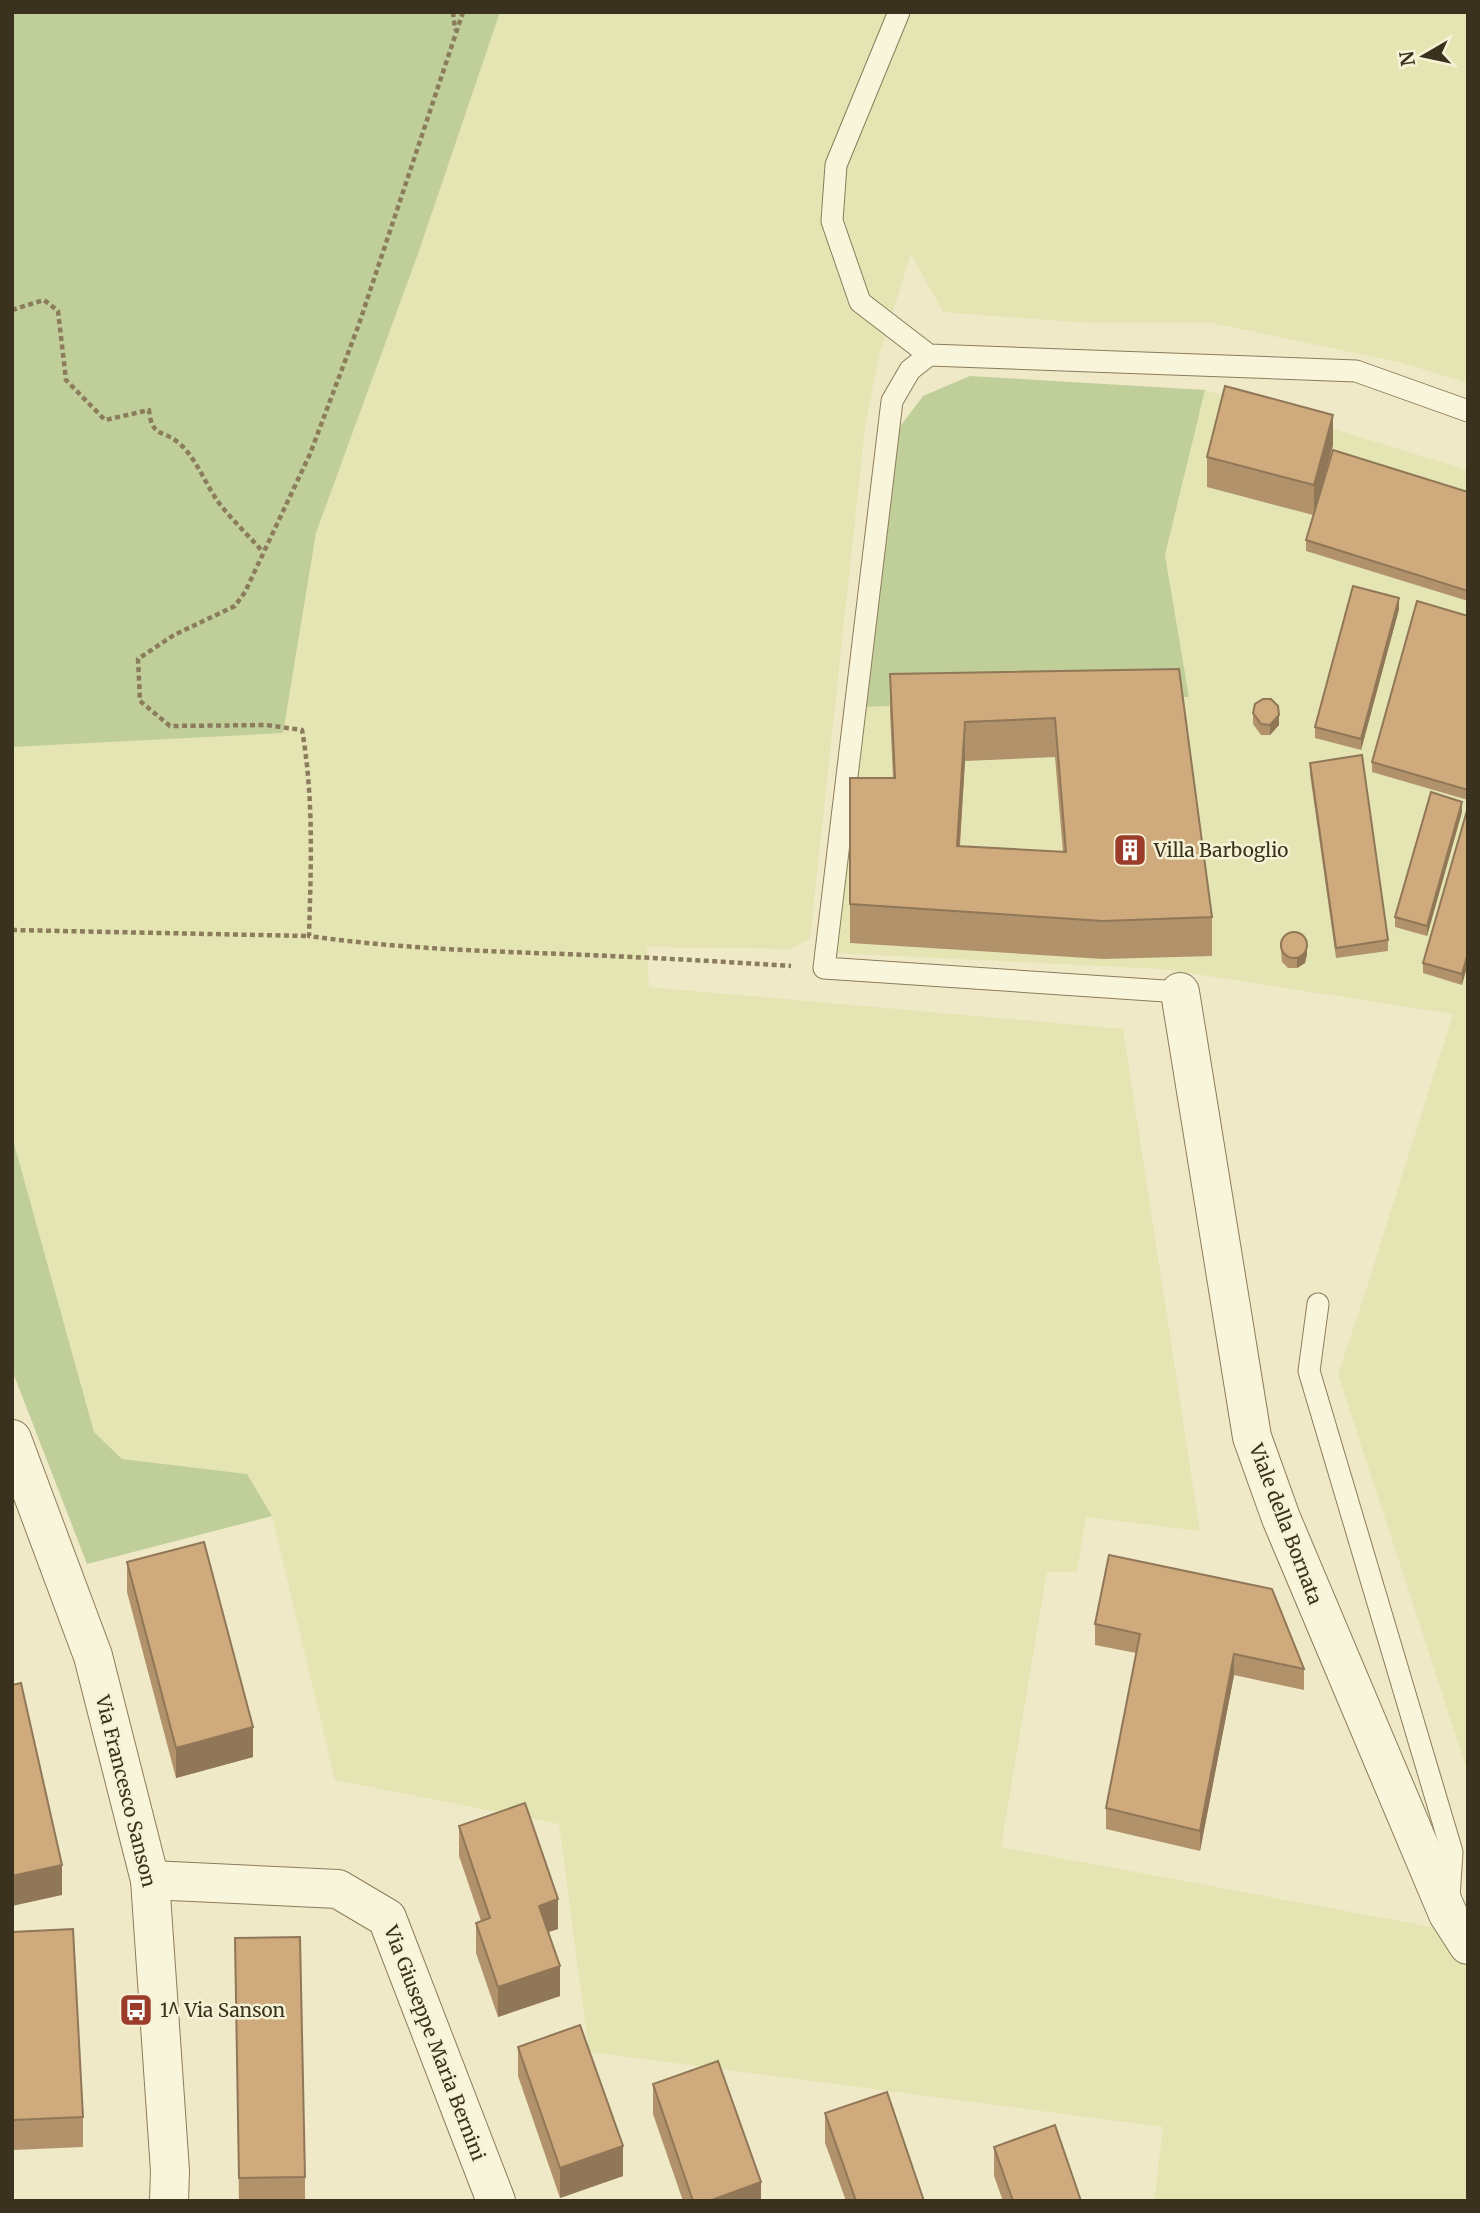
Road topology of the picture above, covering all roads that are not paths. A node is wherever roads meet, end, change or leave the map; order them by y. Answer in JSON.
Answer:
{"nodes":[{"id":1,"x":899,"y":12,"type":"edge"},
{"id":2,"x":929,"y":355,"type":"junction"},
{"id":3,"x":1468,"y":411,"type":"edge"},
{"id":4,"x":1180,"y":992,"type":"joint"},
{"id":5,"x":1318,"y":1304,"type":"dead end"},
{"id":6,"x":12,"y":1439,"type":"edge"},
{"id":7,"x":150,"y":1881,"type":"junction"},
{"id":8,"x":1458,"y":1930,"type":"edge"},
{"id":9,"x":169,"y":2201,"type":"edge"},
{"id":10,"x":496,"y":2201,"type":"edge"}],
"edges":[{"from":1,"to":2,"type":"lane"},
{"from":2,"to":3,"type":"lane"},
{"from":2,"to":4,"type":"lane"},
{"from":4,"to":8,"type":"street","name":"Viale della Bornata"},
{"from":5,"to":8,"type":"lane"},
{"from":6,"to":7,"type":"street","name":"Via Francesco Sanson"},
{"from":7,"to":9,"type":"street","name":"Via Francesco Sanson"},
{"from":7,"to":10,"type":"street","name":"Via Giuseppe Maria Bernini"}]}
